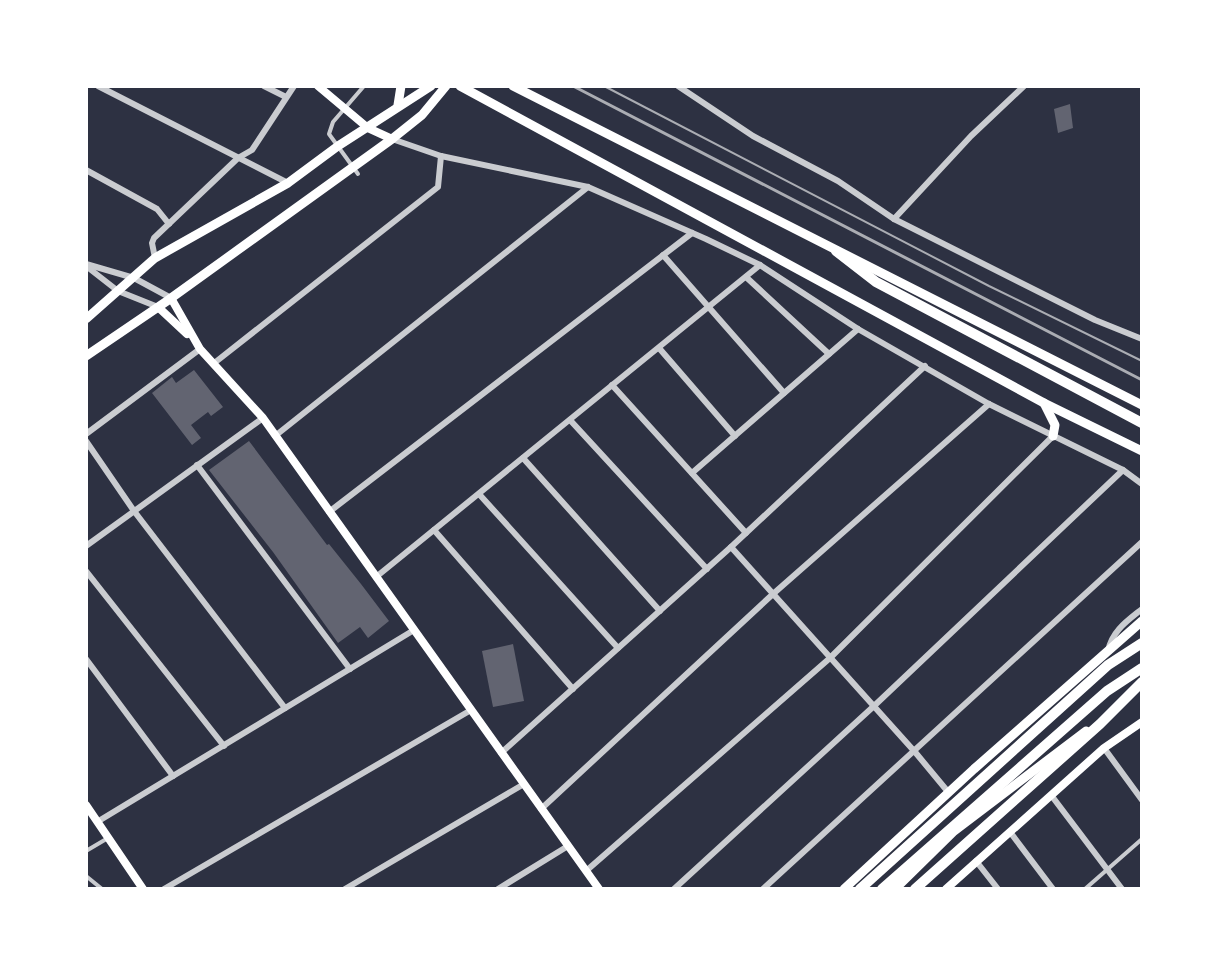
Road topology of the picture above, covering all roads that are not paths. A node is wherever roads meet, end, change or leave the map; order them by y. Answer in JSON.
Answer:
{"nodes":[{"id":1,"x":98,"y":86,"type":"edge"},
{"id":2,"x":264,"y":86,"type":"edge"},
{"id":3,"x":294,"y":86,"type":"edge"},
{"id":4,"x":318,"y":86,"type":"edge"},
{"id":5,"x":364,"y":86,"type":"edge"},
{"id":6,"x":401,"y":86,"type":"edge"},
{"id":7,"x":431,"y":86,"type":"edge"},
{"id":8,"x":446,"y":86,"type":"edge"},
{"id":9,"x":460,"y":86,"type":"edge"},
{"id":10,"x":513,"y":86,"type":"edge"},
{"id":11,"x":678,"y":86,"type":"edge"},
{"id":12,"x":1024,"y":86,"type":"edge"},
{"id":13,"x":286,"y":97,"type":"junction"},
{"id":14,"x":398,"y":105,"type":"junction"},
{"id":15,"x":344,"y":110,"type":"junction"},
{"id":16,"x":368,"y":128,"type":"junction"},
{"id":17,"x":392,"y":139,"type":"junction"},
{"id":18,"x":338,"y":146,"type":"junction"},
{"id":19,"x":441,"y":156,"type":"junction"},
{"id":20,"x":238,"y":158,"type":"junction"},
{"id":21,"x":86,"y":170,"type":"edge"},
{"id":22,"x":356,"y":170,"type":"junction"},
{"id":23,"x":288,"y":183,"type":"junction"},
{"id":24,"x":588,"y":187,"type":"junction"},
{"id":25,"x":894,"y":219,"type":"junction"},
{"id":26,"x":169,"y":224,"type":"junction"},
{"id":27,"x":692,"y":233,"type":"junction"},
{"id":28,"x":836,"y":251,"type":"junction"},
{"id":29,"x":663,"y":255,"type":"junction"},
{"id":30,"x":155,"y":258,"type":"junction"},
{"id":31,"x":86,"y":265,"type":"edge"},
{"id":32,"x":760,"y":265,"type":"junction"},
{"id":33,"x":746,"y":277,"type":"junction"},
{"id":34,"x":134,"y":278,"type":"junction"},
{"id":35,"x":118,"y":291,"type":"junction"},
{"id":36,"x":171,"y":298,"type":"junction"},
{"id":37,"x":158,"y":307,"type":"junction"},
{"id":38,"x":707,"y":308,"type":"junction"},
{"id":39,"x":86,"y":319,"type":"edge"},
{"id":40,"x":858,"y":329,"type":"junction"},
{"id":41,"x":1142,"y":339,"type":"edge"},
{"id":42,"x":194,"y":340,"type":"junction"},
{"id":43,"x":659,"y":348,"type":"junction"},
{"id":44,"x":200,"y":349,"type":"junction"},
{"id":45,"x":829,"y":354,"type":"junction"},
{"id":46,"x":86,"y":356,"type":"edge"},
{"id":47,"x":213,"y":364,"type":"junction"},
{"id":48,"x":925,"y":366,"type":"junction"},
{"id":49,"x":612,"y":385,"type":"junction"},
{"id":50,"x":784,"y":393,"type":"junction"},
{"id":51,"x":1044,"y":403,"type":"junction"},
{"id":52,"x":989,"y":404,"type":"junction"},
{"id":53,"x":1142,"y":405,"type":"edge"},
{"id":54,"x":263,"y":418,"type":"junction"},
{"id":55,"x":570,"y":420,"type":"junction"},
{"id":56,"x":1142,"y":423,"type":"edge"},
{"id":57,"x":86,"y":434,"type":"edge"},
{"id":58,"x":275,"y":436,"type":"junction"},
{"id":59,"x":735,"y":436,"type":"junction"},
{"id":60,"x":1053,"y":436,"type":"junction"},
{"id":61,"x":86,"y":441,"type":"edge"},
{"id":62,"x":1142,"y":451,"type":"edge"},
{"id":63,"x":523,"y":458,"type":"junction"},
{"id":64,"x":197,"y":465,"type":"junction"},
{"id":65,"x":1123,"y":470,"type":"junction"},
{"id":66,"x":692,"y":473,"type":"junction"},
{"id":67,"x":1142,"y":484,"type":"edge"},
{"id":68,"x":479,"y":494,"type":"junction"},
{"id":69,"x":134,"y":511,"type":"junction"},
{"id":70,"x":329,"y":512,"type":"junction"},
{"id":71,"x":434,"y":530,"type":"junction"},
{"id":72,"x":746,"y":533,"type":"junction"},
{"id":73,"x":1142,"y":542,"type":"edge"},
{"id":74,"x":86,"y":546,"type":"edge"},
{"id":75,"x":731,"y":547,"type":"junction"},
{"id":76,"x":707,"y":569,"type":"junction"},
{"id":77,"x":86,"y":571,"type":"edge"},
{"id":78,"x":376,"y":577,"type":"junction"},
{"id":79,"x":773,"y":594,"type":"junction"},
{"id":80,"x":1142,"y":609,"type":"edge"},
{"id":81,"x":660,"y":611,"type":"junction"},
{"id":82,"x":1142,"y":621,"type":"edge"},
{"id":83,"x":414,"y":630,"type":"junction"},
{"id":84,"x":1142,"y":643,"type":"edge"},
{"id":85,"x":618,"y":648,"type":"junction"},
{"id":86,"x":1108,"y":651,"type":"junction"},
{"id":87,"x":830,"y":658,"type":"junction"},
{"id":88,"x":86,"y":659,"type":"edge"},
{"id":89,"x":1142,"y":668,"type":"edge"},
{"id":90,"x":350,"y":669,"type":"junction"},
{"id":91,"x":1142,"y":682,"type":"edge"},
{"id":92,"x":573,"y":689,"type":"junction"},
{"id":93,"x":1142,"y":689,"type":"edge"},
{"id":94,"x":874,"y":706,"type":"junction"},
{"id":95,"x":285,"y":708,"type":"junction"},
{"id":96,"x":471,"y":710,"type":"junction"},
{"id":97,"x":1142,"y":722,"type":"edge"},
{"id":98,"x":224,"y":746,"type":"junction"},
{"id":99,"x":1104,"y":748,"type":"junction"},
{"id":100,"x":915,"y":752,"type":"junction"},
{"id":101,"x":501,"y":753,"type":"junction"},
{"id":102,"x":173,"y":776,"type":"junction"},
{"id":103,"x":524,"y":784,"type":"junction"},
{"id":104,"x":949,"y":793,"type":"junction"},
{"id":105,"x":1051,"y":795,"type":"junction"},
{"id":106,"x":1142,"y":800,"type":"edge"},
{"id":107,"x":86,"y":805,"type":"edge"},
{"id":108,"x":541,"y":809,"type":"junction"},
{"id":109,"x":97,"y":822,"type":"junction"},
{"id":110,"x":1010,"y":832,"type":"junction"},
{"id":111,"x":108,"y":838,"type":"junction"},
{"id":112,"x":1142,"y":839,"type":"edge"},
{"id":113,"x":568,"y":846,"type":"junction"},
{"id":114,"x":86,"y":851,"type":"edge"},
{"id":115,"x":976,"y":861,"type":"junction"},
{"id":116,"x":1108,"y":869,"type":"junction"},
{"id":117,"x":586,"y":871,"type":"junction"},
{"id":118,"x":86,"y":876,"type":"edge"},
{"id":119,"x":102,"y":889,"type":"edge"},
{"id":120,"x":143,"y":889,"type":"edge"},
{"id":121,"x":164,"y":889,"type":"edge"},
{"id":122,"x":345,"y":889,"type":"edge"},
{"id":123,"x":498,"y":889,"type":"edge"},
{"id":124,"x":599,"y":889,"type":"edge"},
{"id":125,"x":674,"y":889,"type":"edge"},
{"id":126,"x":763,"y":889,"type":"edge"},
{"id":127,"x":844,"y":889,"type":"edge"},
{"id":128,"x":860,"y":889,"type":"edge"},
{"id":129,"x":882,"y":889,"type":"edge"},
{"id":130,"x":895,"y":889,"type":"edge"},
{"id":131,"x":915,"y":889,"type":"edge"},
{"id":132,"x":946,"y":889,"type":"edge"},
{"id":133,"x":998,"y":889,"type":"edge"},
{"id":134,"x":1053,"y":889,"type":"edge"},
{"id":135,"x":1085,"y":889,"type":"edge"},
{"id":136,"x":1122,"y":889,"type":"edge"}],
"edges":[{"from":1,"to":20,"type":"street"},
{"from":2,"to":13,"type":"street"},
{"from":3,"to":13,"type":"street"},
{"from":4,"to":15,"type":"main road"},
{"from":5,"to":15,"type":"street"},
{"from":6,"to":14,"type":"main road"},
{"from":7,"to":14,"type":"main road"},
{"from":8,"to":17,"type":"main road"},
{"from":9,"to":51,"type":"main road"},
{"from":10,"to":28,"type":"main road"},
{"from":11,"to":25,"type":"street"},
{"from":12,"to":25,"type":"street"},
{"from":13,"to":20,"type":"street"},
{"from":14,"to":16,"type":"main road"},
{"from":15,"to":16,"type":"main road"},
{"from":15,"to":18,"type":"street"},
{"from":16,"to":17,"type":"main road"},
{"from":16,"to":18,"type":"main road"},
{"from":17,"to":19,"type":"street"},
{"from":17,"to":22,"type":"main road"},
{"from":18,"to":22,"type":"street"},
{"from":18,"to":23,"type":"main road"},
{"from":19,"to":24,"type":"street"},
{"from":19,"to":47,"type":"street"},
{"from":20,"to":23,"type":"street"},
{"from":20,"to":26,"type":"street"},
{"from":21,"to":26,"type":"street"},
{"from":22,"to":36,"type":"main road"},
{"from":23,"to":30,"type":"main road"},
{"from":24,"to":27,"type":"street"},
{"from":24,"to":58,"type":"street"},
{"from":25,"to":41,"type":"street"},
{"from":26,"to":30,"type":"street"},
{"from":27,"to":29,"type":"street"},
{"from":27,"to":32,"type":"street"},
{"from":28,"to":53,"type":"main road"},
{"from":28,"to":56,"type":"highway"},
{"from":29,"to":38,"type":"street"},
{"from":29,"to":70,"type":"street"},
{"from":30,"to":34,"type":"main road"},
{"from":31,"to":34,"type":"street"},
{"from":31,"to":35,"type":"street"},
{"from":32,"to":33,"type":"street"},
{"from":32,"to":40,"type":"street"},
{"from":33,"to":38,"type":"street"},
{"from":33,"to":45,"type":"street"},
{"from":34,"to":35,"type":"main road"},
{"from":34,"to":36,"type":"street"},
{"from":35,"to":37,"type":"street"},
{"from":35,"to":39,"type":"main road"},
{"from":36,"to":37,"type":"main road"},
{"from":36,"to":42,"type":"main road"},
{"from":37,"to":42,"type":"main road"},
{"from":37,"to":46,"type":"main road"},
{"from":38,"to":43,"type":"street"},
{"from":38,"to":50,"type":"street"},
{"from":40,"to":45,"type":"street"},
{"from":40,"to":48,"type":"street"},
{"from":42,"to":44,"type":"main road"},
{"from":43,"to":49,"type":"street"},
{"from":43,"to":59,"type":"street"},
{"from":44,"to":47,"type":"main road"},
{"from":44,"to":57,"type":"street"},
{"from":45,"to":50,"type":"street"},
{"from":47,"to":54,"type":"main road"},
{"from":48,"to":52,"type":"street"},
{"from":48,"to":72,"type":"street"},
{"from":49,"to":55,"type":"street"},
{"from":49,"to":66,"type":"street"},
{"from":50,"to":59,"type":"street"},
{"from":51,"to":60,"type":"main road"},
{"from":51,"to":62,"type":"main road"},
{"from":52,"to":60,"type":"street"},
{"from":52,"to":79,"type":"street"},
{"from":54,"to":58,"type":"main road"},
{"from":54,"to":64,"type":"street"},
{"from":55,"to":63,"type":"street"},
{"from":55,"to":76,"type":"street"},
{"from":58,"to":70,"type":"main road"},
{"from":59,"to":66,"type":"street"},
{"from":60,"to":65,"type":"street"},
{"from":60,"to":87,"type":"street"},
{"from":61,"to":69,"type":"street"},
{"from":63,"to":68,"type":"street"},
{"from":63,"to":81,"type":"street"},
{"from":64,"to":69,"type":"street"},
{"from":64,"to":90,"type":"street"},
{"from":65,"to":67,"type":"street"},
{"from":65,"to":94,"type":"street"},
{"from":66,"to":72,"type":"street"},
{"from":68,"to":71,"type":"street"},
{"from":68,"to":85,"type":"street"},
{"from":69,"to":74,"type":"street"},
{"from":69,"to":95,"type":"street"},
{"from":70,"to":78,"type":"main road"},
{"from":71,"to":78,"type":"street"},
{"from":71,"to":92,"type":"street"},
{"from":72,"to":75,"type":"street"},
{"from":73,"to":100,"type":"street"},
{"from":75,"to":76,"type":"street"},
{"from":75,"to":79,"type":"street"},
{"from":76,"to":81,"type":"street"},
{"from":77,"to":98,"type":"street"},
{"from":78,"to":83,"type":"main road"},
{"from":79,"to":87,"type":"street"},
{"from":79,"to":108,"type":"street"},
{"from":80,"to":86,"type":"street"},
{"from":81,"to":85,"type":"street"},
{"from":82,"to":86,"type":"main road"},
{"from":83,"to":90,"type":"street"},
{"from":83,"to":96,"type":"main road"},
{"from":84,"to":128,"type":"highway"},
{"from":85,"to":92,"type":"street"},
{"from":86,"to":104,"type":"main road"},
{"from":87,"to":94,"type":"street"},
{"from":87,"to":117,"type":"street"},
{"from":88,"to":102,"type":"street"},
{"from":89,"to":129,"type":"highway"},
{"from":90,"to":95,"type":"street"},
{"from":91,"to":131,"type":"highway"},
{"from":92,"to":101,"type":"street"},
{"from":93,"to":130,"type":"main road"},
{"from":94,"to":100,"type":"street"},
{"from":94,"to":125,"type":"street"},
{"from":95,"to":98,"type":"street"},
{"from":96,"to":101,"type":"main road"},
{"from":96,"to":121,"type":"street"},
{"from":97,"to":99,"type":"main road"},
{"from":98,"to":102,"type":"street"},
{"from":99,"to":105,"type":"main road"},
{"from":99,"to":106,"type":"street"},
{"from":100,"to":104,"type":"street"},
{"from":100,"to":126,"type":"street"},
{"from":101,"to":103,"type":"main road"},
{"from":102,"to":109,"type":"street"},
{"from":103,"to":108,"type":"main road"},
{"from":103,"to":122,"type":"street"},
{"from":104,"to":127,"type":"main road"},
{"from":105,"to":110,"type":"main road"},
{"from":105,"to":116,"type":"street"},
{"from":107,"to":109,"type":"main road"},
{"from":108,"to":113,"type":"main road"},
{"from":109,"to":111,"type":"main road"},
{"from":110,"to":115,"type":"main road"},
{"from":110,"to":134,"type":"street"},
{"from":111,"to":114,"type":"street"},
{"from":111,"to":120,"type":"main road"},
{"from":112,"to":116,"type":"street"},
{"from":113,"to":117,"type":"main road"},
{"from":113,"to":123,"type":"street"},
{"from":115,"to":132,"type":"main road"},
{"from":115,"to":133,"type":"street"},
{"from":116,"to":135,"type":"street"},
{"from":116,"to":136,"type":"street"},
{"from":117,"to":124,"type":"main road"},
{"from":118,"to":119,"type":"street"}]}
